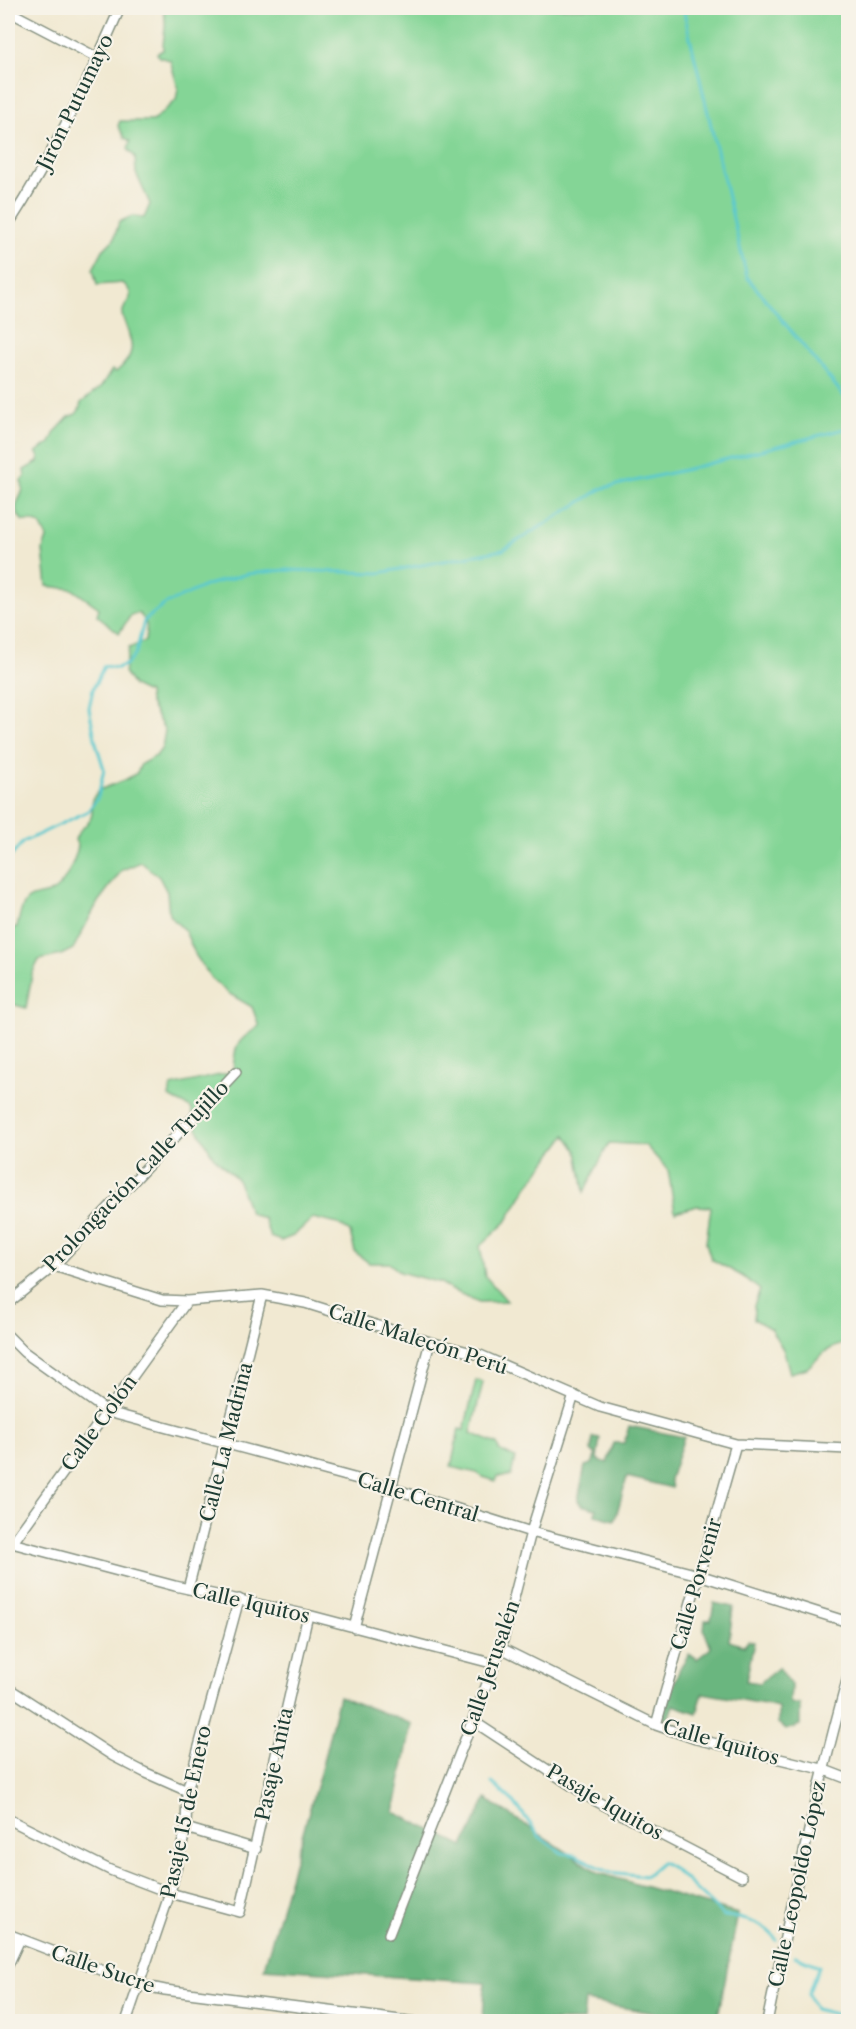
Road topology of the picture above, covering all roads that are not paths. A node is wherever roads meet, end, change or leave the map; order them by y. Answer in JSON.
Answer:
{"nodes":[{"id":1,"x":120,"y":8,"type":"edge"},
{"id":2,"x":8,"y":11,"type":"edge"},
{"id":3,"x":98,"y":58,"type":"junction"},
{"id":4,"x":8,"y":225,"type":"edge"},
{"id":5,"x":236,"y":1072,"type":"dead end"},
{"id":6,"x":54,"y":1266,"type":"junction"},
{"id":7,"x":262,"y":1295,"type":"junction"},
{"id":8,"x":187,"y":1301,"type":"junction"},
{"id":9,"x":8,"y":1303,"type":"edge"},
{"id":10,"x":8,"y":1336,"type":"edge"},
{"id":11,"x":430,"y":1342,"type":"junction"},
{"id":12,"x":574,"y":1395,"type":"junction"},
{"id":13,"x":108,"y":1412,"type":"junction"},
{"id":14,"x":736,"y":1444,"type":"junction"},
{"id":15,"x":225,"y":1445,"type":"junction"},
{"id":16,"x":849,"y":1449,"type":"edge"},
{"id":17,"x":391,"y":1488,"type":"junction"},
{"id":18,"x":531,"y":1532,"type":"junction"},
{"id":19,"x":9,"y":1543,"type":"edge"},
{"id":20,"x":699,"y":1575,"type":"junction"},
{"id":21,"x":188,"y":1589,"type":"junction"},
{"id":22,"x":239,"y":1599,"type":"junction"},
{"id":23,"x":308,"y":1615,"type":"junction"},
{"id":24,"x":849,"y":1622,"type":"edge"},
{"id":25,"x":354,"y":1628,"type":"junction"},
{"id":26,"x":501,"y":1648,"type":"junction"},
{"id":27,"x":495,"y":1664,"type":"junction"},
{"id":28,"x":849,"y":1677,"type":"edge"},
{"id":29,"x":8,"y":1688,"type":"edge"},
{"id":30,"x":473,"y":1720,"type":"junction"},
{"id":31,"x":656,"y":1725,"type":"junction"},
{"id":32,"x":822,"y":1769,"type":"junction"},
{"id":33,"x":849,"y":1779,"type":"edge"},
{"id":34,"x":187,"y":1791,"type":"junction"},
{"id":35,"x":8,"y":1819,"type":"edge"},
{"id":36,"x":186,"y":1828,"type":"junction"},
{"id":37,"x":256,"y":1849,"type":"junction"},
{"id":38,"x":742,"y":1877,"type":"dead end"},
{"id":39,"x":170,"y":1893,"type":"junction"},
{"id":40,"x":8,"y":1934,"type":"edge"},
{"id":41,"x":389,"y":1934,"type":"dead end"},
{"id":42,"x":20,"y":1939,"type":"junction"},
{"id":43,"x":8,"y":1965,"type":"edge"},
{"id":44,"x":140,"y":1985,"type":"junction"},
{"id":45,"x":354,"y":2018,"type":"edge"},
{"id":46,"x":126,"y":2022,"type":"edge"},
{"id":47,"x":416,"y":2022,"type":"edge"},
{"id":48,"x":767,"y":2022,"type":"edge"}],
"edges":[{"from":1,"to":3,"type":"street","name":"Jirón Putumayo"},
{"from":2,"to":3,"type":"street"},
{"from":3,"to":4,"type":"street","name":"Jirón Putumayo"},
{"from":5,"to":6,"type":"street","name":"Prolongación Calle Trujillo"},
{"from":6,"to":8,"type":"street","name":"Calle Malecón Perú"},
{"from":6,"to":9,"type":"street","name":"Prolongación Calle Trujillo"},
{"from":7,"to":8,"type":"street","name":"Calle Malecón Perú"},
{"from":7,"to":11,"type":"street","name":"Calle Malecón Perú"},
{"from":7,"to":15,"type":"street","name":"Calle La Madrina"},
{"from":8,"to":13,"type":"street","name":"Calle Colón"},
{"from":10,"to":13,"type":"street","name":"Calle Central"},
{"from":11,"to":12,"type":"street","name":"Calle Malecón Perú"},
{"from":11,"to":17,"type":"street"},
{"from":12,"to":14,"type":"street","name":"Calle Malecón Perú"},
{"from":12,"to":18,"type":"street","name":"Calle Jerusalén"},
{"from":13,"to":15,"type":"street","name":"Calle Central"},
{"from":13,"to":19,"type":"street","name":"Calle Colón"},
{"from":14,"to":16,"type":"street","name":"Calle Malecón Perú"},
{"from":14,"to":20,"type":"street","name":"Calle Porvenir"},
{"from":15,"to":17,"type":"street","name":"Calle Central"},
{"from":15,"to":21,"type":"street","name":"Calle La Madrina"},
{"from":17,"to":18,"type":"street","name":"Calle Central"},
{"from":17,"to":25,"type":"street"},
{"from":18,"to":20,"type":"street","name":"Calle Central"},
{"from":18,"to":26,"type":"street","name":"Calle Jerusalén"},
{"from":19,"to":21,"type":"street","name":"Calle Iquitos"},
{"from":20,"to":24,"type":"street","name":"Calle Central"},
{"from":20,"to":31,"type":"street","name":"Calle Porvenir"},
{"from":21,"to":22,"type":"street","name":"Calle Iquitos"},
{"from":22,"to":23,"type":"street","name":"Calle Iquitos"},
{"from":22,"to":34,"type":"street","name":"Pasaje 15 de Enero"},
{"from":23,"to":25,"type":"street","name":"Calle Iquitos"},
{"from":23,"to":37,"type":"street","name":"Pasaje Anita"},
{"from":25,"to":27,"type":"street","name":"Calle Iquitos"},
{"from":26,"to":27,"type":"street","name":"Calle Jerusalén"},
{"from":26,"to":31,"type":"street","name":"Calle Iquitos"},
{"from":27,"to":30,"type":"street","name":"Calle Jerusalén"},
{"from":28,"to":32,"type":"street","name":"Calle Leopoldo López"},
{"from":29,"to":34,"type":"street"},
{"from":30,"to":38,"type":"street","name":"Pasaje Iquitos"},
{"from":30,"to":41,"type":"street","name":"Calle Jerusalén"},
{"from":31,"to":32,"type":"street","name":"Calle Iquitos"},
{"from":32,"to":33,"type":"street","name":"Calle Iquitos"},
{"from":32,"to":48,"type":"street","name":"Calle Leopoldo López"},
{"from":34,"to":36,"type":"street","name":"Pasaje 15 de Enero"},
{"from":35,"to":39,"type":"street"},
{"from":36,"to":37,"type":"street"},
{"from":36,"to":39,"type":"street","name":"Pasaje 15 de Enero"},
{"from":37,"to":39,"type":"street","name":"Pasaje Anita"},
{"from":39,"to":44,"type":"street","name":"Pasaje 15 de Enero"},
{"from":40,"to":42,"type":"street","name":"Calle Sucre"},
{"from":42,"to":43,"type":"street"},
{"from":42,"to":44,"type":"street","name":"Calle Sucre"},
{"from":44,"to":45,"type":"street","name":"Calle Sucre"},
{"from":44,"to":46,"type":"street","name":"Pasaje 15 de Enero"},
{"from":45,"to":47,"type":"street","name":"Calle Sucre"}]}
